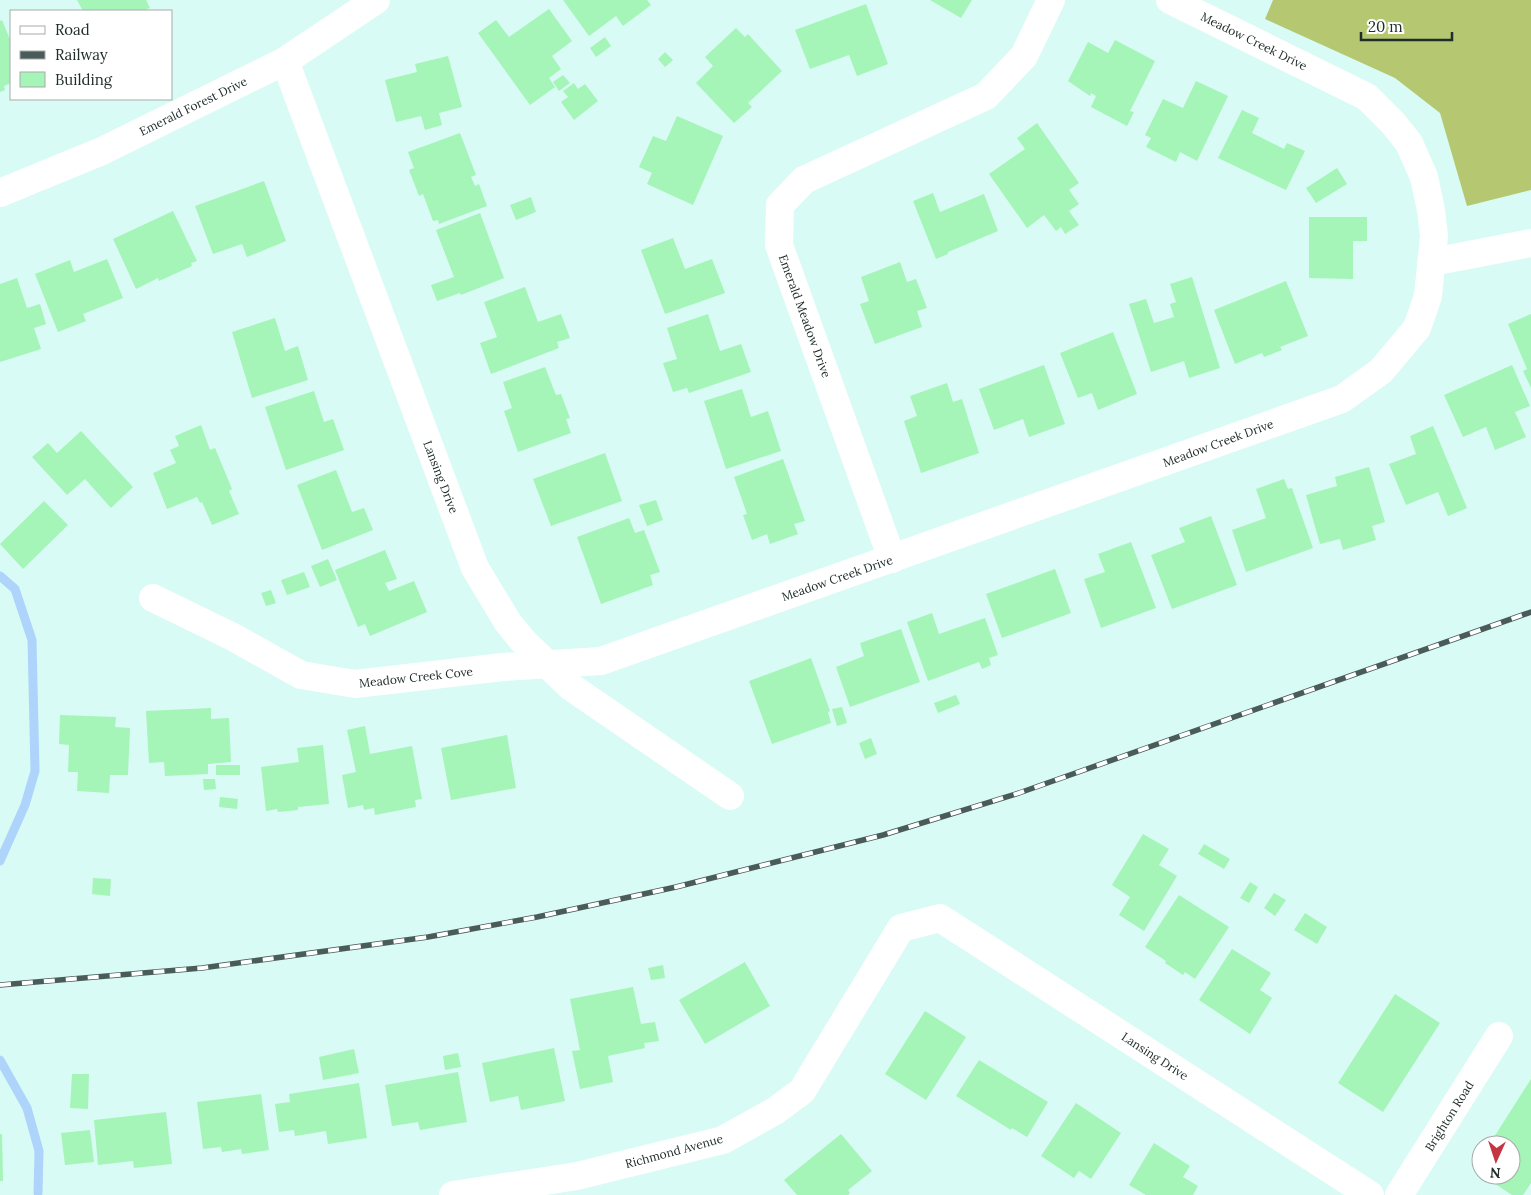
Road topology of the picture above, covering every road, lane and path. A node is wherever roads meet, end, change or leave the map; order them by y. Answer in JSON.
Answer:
{"nodes":[{"id":1,"x":376,"y":0,"type":"edge"},
{"id":2,"x":1051,"y":0,"type":"edge"},
{"id":3,"x":1170,"y":0,"type":"edge"},
{"id":4,"x":285,"y":61,"type":"junction"},
{"id":5,"x":0,"y":194,"type":"edge"},
{"id":6,"x":1531,"y":243,"type":"edge"},
{"id":7,"x":1432,"y":262,"type":"junction"},
{"id":8,"x":892,"y":559,"type":"junction"},
{"id":9,"x":153,"y":598,"type":"dead end"},
{"id":10,"x":548,"y":664,"type":"junction"},
{"id":11,"x":730,"y":796,"type":"dead end"},
{"id":12,"x":940,"y":918,"type":"joint"},
{"id":13,"x":1499,"y":1036,"type":"dead end"},
{"id":14,"x":579,"y":1186,"type":"edge"},
{"id":15,"x":454,"y":1195,"type":"edge"},
{"id":16,"x":1370,"y":1195,"type":"edge"},
{"id":17,"x":1399,"y":1195,"type":"edge"}],
"edges":[{"from":1,"to":4,"type":"street","name":"Emerald Forest Drive"},
{"from":2,"to":8,"type":"street","name":"Emerald Meadow Drive"},
{"from":3,"to":7,"type":"street","name":"Meadow Creek Drive"},
{"from":4,"to":5,"type":"street","name":"Emerald Forest Drive"},
{"from":4,"to":10,"type":"street","name":"Lansing Drive"},
{"from":6,"to":7,"type":"street"},
{"from":7,"to":8,"type":"street","name":"Meadow Creek Drive"},
{"from":8,"to":10,"type":"street","name":"Meadow Creek Drive"},
{"from":9,"to":10,"type":"street","name":"Meadow Creek Cove"},
{"from":10,"to":11,"type":"street","name":"Lansing Drive"},
{"from":12,"to":14,"type":"street","name":"Richmond Avenue"},
{"from":12,"to":16,"type":"street","name":"Lansing Drive"},
{"from":13,"to":17,"type":"street","name":"Brighton Road"},
{"from":14,"to":15,"type":"street","name":"Richmond Avenue"}]}
